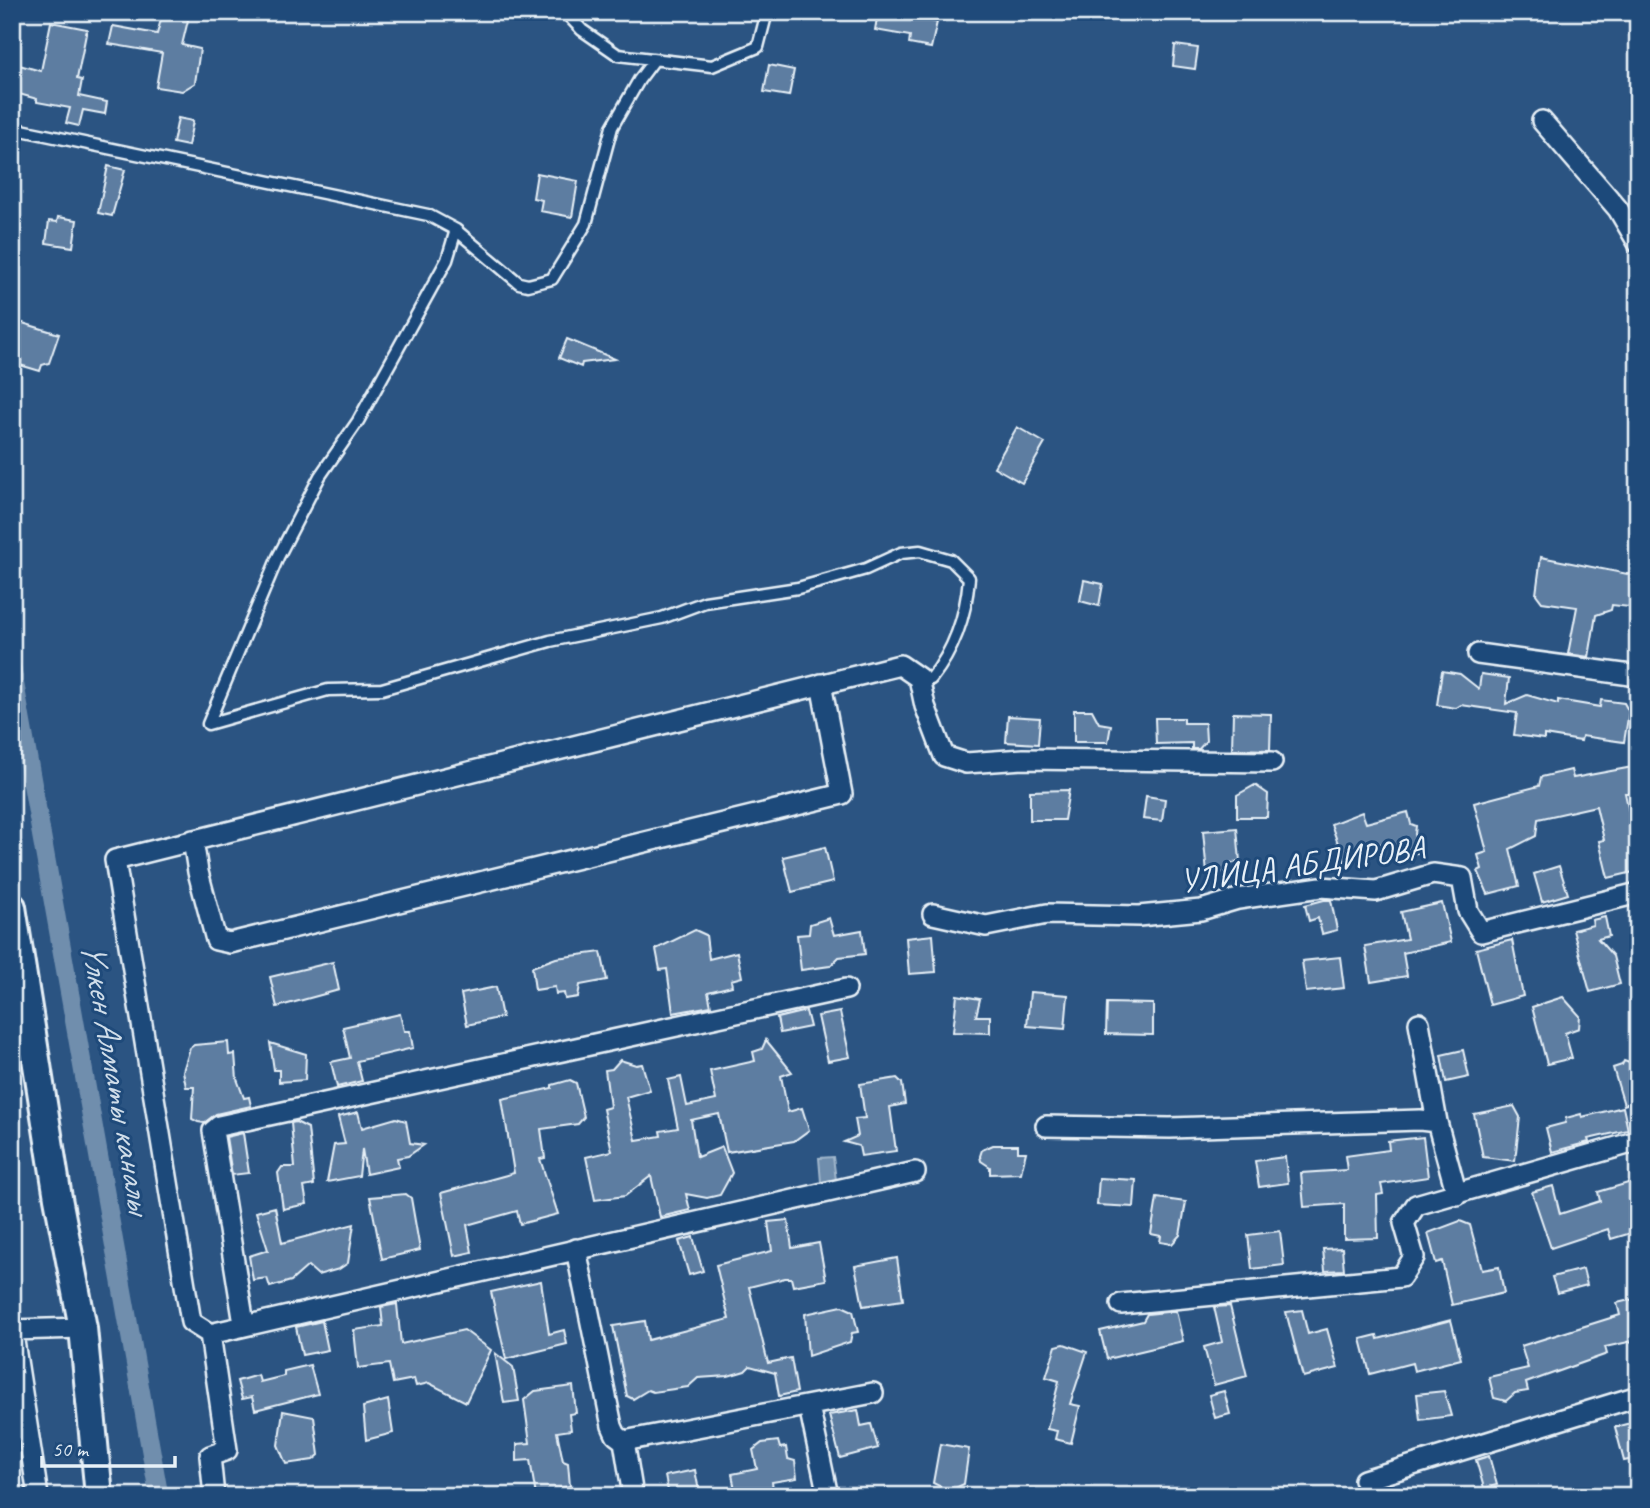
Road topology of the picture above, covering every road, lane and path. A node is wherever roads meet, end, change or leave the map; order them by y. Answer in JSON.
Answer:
{"nodes":[{"id":1,"x":565,"y":12,"type":"edge"},
{"id":2,"x":767,"y":12,"type":"edge"},
{"id":3,"x":654,"y":60,"type":"junction"},
{"id":4,"x":1542,"y":121,"type":"dead end"},
{"id":5,"x":12,"y":128,"type":"edge"},
{"id":6,"x":456,"y":230,"type":"junction"},
{"id":7,"x":1638,"y":243,"type":"edge"},
{"id":8,"x":1478,"y":654,"type":"dead end"},
{"id":9,"x":1638,"y":676,"type":"edge"},
{"id":10,"x":919,"y":678,"type":"junction"},
{"id":11,"x":821,"y":684,"type":"junction"},
{"id":12,"x":1272,"y":762,"type":"dead end"},
{"id":13,"x":193,"y":840,"type":"junction"},
{"id":14,"x":1638,"y":893,"type":"edge"},
{"id":15,"x":12,"y":907,"type":"edge"},
{"id":16,"x":933,"y":914,"type":"dead end"},
{"id":17,"x":846,"y":989,"type":"dead end"},
{"id":18,"x":1419,"y":1023,"type":"dead end"},
{"id":19,"x":1437,"y":1122,"type":"junction"},
{"id":20,"x":1046,"y":1126,"type":"dead end"},
{"id":21,"x":1638,"y":1141,"type":"edge"},
{"id":22,"x":915,"y":1172,"type":"dead end"},
{"id":23,"x":1457,"y":1195,"type":"junction"},
{"id":24,"x":576,"y":1249,"type":"junction"},
{"id":25,"x":1121,"y":1304,"type":"dead end"},
{"id":26,"x":244,"y":1324,"type":"junction"},
{"id":27,"x":83,"y":1328,"type":"junction"},
{"id":28,"x":12,"y":1329,"type":"edge"},
{"id":29,"x":211,"y":1334,"type":"junction"},
{"id":30,"x":873,"y":1393,"type":"dead end"},
{"id":31,"x":1638,"y":1396,"type":"edge"},
{"id":32,"x":809,"y":1406,"type":"junction"},
{"id":33,"x":624,"y":1441,"type":"junction"},
{"id":34,"x":1364,"y":1480,"type":"dead end"},
{"id":35,"x":38,"y":1496,"type":"edge"},
{"id":36,"x":99,"y":1496,"type":"edge"},
{"id":37,"x":215,"y":1496,"type":"edge"},
{"id":38,"x":633,"y":1496,"type":"edge"},
{"id":39,"x":828,"y":1496,"type":"edge"}],
"edges":[{"from":1,"to":3,"type":"lane"},
{"from":2,"to":3,"type":"lane"},
{"from":3,"to":6,"type":"lane"},
{"from":4,"to":7,"type":"street"},
{"from":5,"to":6,"type":"lane"},
{"from":6,"to":10,"type":"lane"},
{"from":8,"to":9,"type":"street"},
{"from":10,"to":11,"type":"street"},
{"from":10,"to":12,"type":"street"},
{"from":11,"to":13,"type":"street"},
{"from":11,"to":13,"type":"street"},
{"from":13,"to":29,"type":"street"},
{"from":14,"to":16,"type":"street","name":"УЛИЦА АБДИРОВА"},
{"from":15,"to":27,"type":"main road"},
{"from":17,"to":26,"type":"street"},
{"from":18,"to":19,"type":"street"},
{"from":19,"to":20,"type":"street"},
{"from":19,"to":23,"type":"street"},
{"from":21,"to":23,"type":"street"},
{"from":22,"to":24,"type":"street"},
{"from":23,"to":25,"type":"street"},
{"from":24,"to":26,"type":"street"},
{"from":24,"to":33,"type":"street"},
{"from":26,"to":29,"type":"street"},
{"from":27,"to":28,"type":"street"},
{"from":27,"to":36,"type":"main road"},
{"from":28,"to":35,"type":"street"},
{"from":29,"to":37,"type":"street"},
{"from":30,"to":32,"type":"street"},
{"from":31,"to":34,"type":"street"},
{"from":32,"to":33,"type":"street"},
{"from":32,"to":39,"type":"street"},
{"from":33,"to":38,"type":"street"}]}
